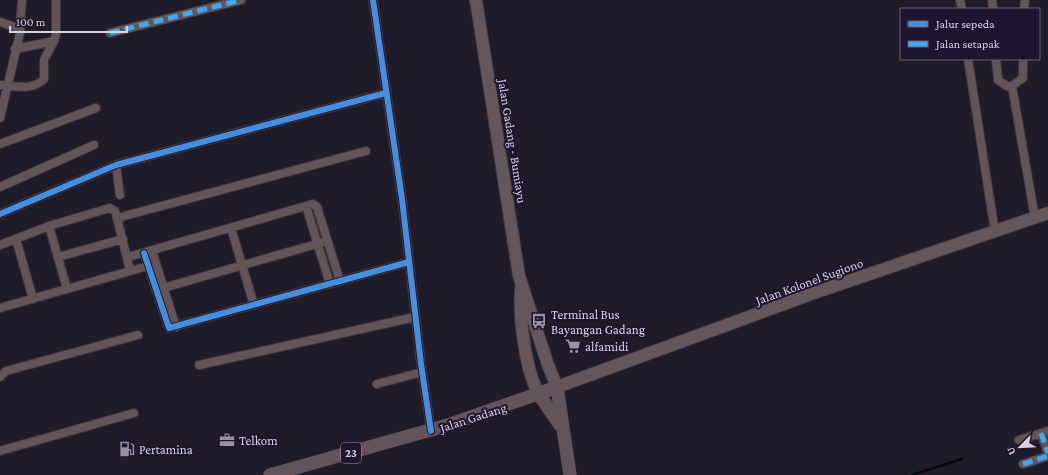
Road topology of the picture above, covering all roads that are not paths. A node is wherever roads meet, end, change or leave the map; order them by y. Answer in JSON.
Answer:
{"nodes":[{"id":1,"x":22,"y":0,"type":"edge"},
{"id":2,"x":56,"y":0,"type":"edge"},
{"id":3,"x":241,"y":0,"type":"edge"},
{"id":4,"x":373,"y":0,"type":"edge"},
{"id":5,"x":476,"y":0,"type":"edge"},
{"id":6,"x":0,"y":22,"type":"edge"},
{"id":7,"x":20,"y":30,"type":"junction"},
{"id":8,"x":110,"y":33,"type":"dead end"},
{"id":9,"x":54,"y":41,"type":"junction"},
{"id":10,"x":15,"y":49,"type":"junction"},
{"id":11,"x":968,"y":60,"type":"edge"},
{"id":12,"x":996,"y":60,"type":"edge"},
{"id":13,"x":1023,"y":60,"type":"edge"},
{"id":14,"x":4,"y":85,"type":"edge"},
{"id":15,"x":1012,"y":86,"type":"junction"},
{"id":16,"x":386,"y":93,"type":"junction"},
{"id":17,"x":96,"y":108,"type":"dead end"},
{"id":18,"x":0,"y":118,"type":"edge"},
{"id":19,"x":0,"y":144,"type":"edge"},
{"id":20,"x":94,"y":145,"type":"dead end"},
{"id":21,"x":366,"y":151,"type":"dead end"},
{"id":22,"x":116,"y":165,"type":"junction"},
{"id":23,"x":0,"y":187,"type":"edge"},
{"id":24,"x":120,"y":195,"type":"dead end"},
{"id":25,"x":306,"y":206,"type":"junction"},
{"id":26,"x":1048,"y":213,"type":"edge"},
{"id":27,"x":0,"y":214,"type":"edge"},
{"id":28,"x":117,"y":218,"type":"junction"},
{"id":29,"x":1035,"y":218,"type":"junction"},
{"id":30,"x":50,"y":226,"type":"junction"},
{"id":31,"x":231,"y":228,"type":"junction"},
{"id":32,"x":995,"y":232,"type":"junction"},
{"id":33,"x":16,"y":238,"type":"junction"},
{"id":34,"x":123,"y":238,"type":"junction"},
{"id":35,"x":327,"y":241,"type":"junction"},
{"id":36,"x":318,"y":244,"type":"junction"},
{"id":37,"x":0,"y":245,"type":"edge"},
{"id":38,"x":148,"y":252,"type":"junction"},
{"id":39,"x":58,"y":257,"type":"junction"},
{"id":40,"x":128,"y":257,"type":"junction"},
{"id":41,"x":409,"y":262,"type":"junction"},
{"id":42,"x":242,"y":265,"type":"junction"},
{"id":43,"x":148,"y":266,"type":"junction"},
{"id":44,"x":130,"y":270,"type":"junction"},
{"id":45,"x":340,"y":281,"type":"junction"},
{"id":46,"x":330,"y":284,"type":"junction"},
{"id":47,"x":522,"y":286,"type":"junction"},
{"id":48,"x":67,"y":289,"type":"junction"},
{"id":49,"x":160,"y":289,"type":"junction"},
{"id":50,"x":33,"y":299,"type":"junction"},
{"id":51,"x":254,"y":305,"type":"junction"},
{"id":52,"x":0,"y":308,"type":"edge"},
{"id":53,"x":415,"y":316,"type":"junction"},
{"id":54,"x":138,"y":335,"type":"dead end"},
{"id":55,"x":199,"y":365,"type":"dead end"},
{"id":56,"x":422,"y":372,"type":"junction"},
{"id":57,"x":0,"y":377,"type":"edge"},
{"id":58,"x":580,"y":378,"type":"joint"},
{"id":59,"x":377,"y":384,"type":"dead end"},
{"id":60,"x":556,"y":387,"type":"junction"},
{"id":61,"x":538,"y":393,"type":"junction"},
{"id":62,"x":134,"y":414,"type":"dead end"},
{"id":63,"x":562,"y":429,"type":"junction"},
{"id":64,"x":431,"y":431,"type":"junction"},
{"id":65,"x":1044,"y":432,"type":"edge"},
{"id":66,"x":1019,"y":440,"type":"dead end"},
{"id":67,"x":0,"y":451,"type":"edge"},
{"id":68,"x":1048,"y":455,"type":"edge"},
{"id":69,"x":1023,"y":464,"type":"dead end"},
{"id":70,"x":270,"y":475,"type":"edge"},
{"id":71,"x":570,"y":475,"type":"edge"}],
"edges":[{"from":1,"to":7,"type":"street"},
{"from":2,"to":9,"type":"street"},
{"from":3,"to":8,"type":"street"},
{"from":4,"to":16,"type":"street"},
{"from":5,"to":47,"type":"main road","name":"Jalan Gadang - Bumiayu"},
{"from":6,"to":7,"type":"street"},
{"from":7,"to":10,"type":"street"},
{"from":9,"to":10,"type":"street"},
{"from":9,"to":14,"type":"street"},
{"from":10,"to":14,"type":"street"},
{"from":11,"to":32,"type":"street"},
{"from":12,"to":15,"type":"street"},
{"from":13,"to":15,"type":"street"},
{"from":14,"to":18,"type":"street"},
{"from":15,"to":29,"type":"street"},
{"from":16,"to":22,"type":"street"},
{"from":16,"to":41,"type":"street"},
{"from":17,"to":19,"type":"street"},
{"from":20,"to":23,"type":"street"},
{"from":21,"to":28,"type":"street"},
{"from":22,"to":24,"type":"street"},
{"from":22,"to":27,"type":"street"},
{"from":25,"to":31,"type":"street"},
{"from":25,"to":35,"type":"street"},
{"from":25,"to":36,"type":"street"},
{"from":26,"to":29,"type":"main road","name":"Jalan Kolonel Sugiono"},
{"from":28,"to":30,"type":"street"},
{"from":28,"to":34,"type":"street"},
{"from":29,"to":32,"type":"main road","name":"Jalan Kolonel Sugiono"},
{"from":30,"to":33,"type":"street"},
{"from":30,"to":39,"type":"street"},
{"from":31,"to":38,"type":"street"},
{"from":31,"to":42,"type":"street"},
{"from":32,"to":58,"type":"main road","name":"Jalan Kolonel Sugiono"},
{"from":33,"to":37,"type":"street"},
{"from":33,"to":50,"type":"street"},
{"from":34,"to":39,"type":"street"},
{"from":34,"to":40,"type":"street"},
{"from":35,"to":36,"type":"street"},
{"from":35,"to":45,"type":"street"},
{"from":36,"to":42,"type":"street"},
{"from":36,"to":46,"type":"street"},
{"from":38,"to":40,"type":"street"},
{"from":38,"to":43,"type":"street"},
{"from":38,"to":49,"type":"street"},
{"from":39,"to":48,"type":"street"},
{"from":40,"to":44,"type":"street"},
{"from":41,"to":45,"type":"street"},
{"from":41,"to":53,"type":"street"},
{"from":42,"to":49,"type":"street"},
{"from":42,"to":51,"type":"street"},
{"from":43,"to":44,"type":"street"},
{"from":43,"to":49,"type":"street"},
{"from":44,"to":48,"type":"street"},
{"from":45,"to":46,"type":"street"},
{"from":46,"to":51,"type":"street"},
{"from":47,"to":60,"type":"main road","name":"Jalan Gadang - Bumiayu"},
{"from":47,"to":61,"type":"main road","name":"Jalan Gadang - Bumiayu"},
{"from":48,"to":50,"type":"street"},
{"from":49,"to":51,"type":"street"},
{"from":50,"to":52,"type":"street"},
{"from":53,"to":55,"type":"street"},
{"from":53,"to":56,"type":"street"},
{"from":54,"to":57,"type":"street"},
{"from":56,"to":59,"type":"street"},
{"from":56,"to":64,"type":"street"},
{"from":58,"to":60,"type":"main road","name":"Jalan Gadang"},
{"from":60,"to":61,"type":"highway","name":"Jalan Gadang"},
{"from":60,"to":63,"type":"highway"},
{"from":61,"to":63,"type":"highway"},
{"from":61,"to":64,"type":"highway","name":"Jalan Gadang","number":"23"},
{"from":62,"to":67,"type":"street"},
{"from":63,"to":71,"type":"highway"},
{"from":64,"to":70,"type":"highway","name":"Jalan Gadang","number":"23"},
{"from":65,"to":66,"type":"street"},
{"from":65,"to":68,"type":"street"},
{"from":68,"to":69,"type":"street"}]}
